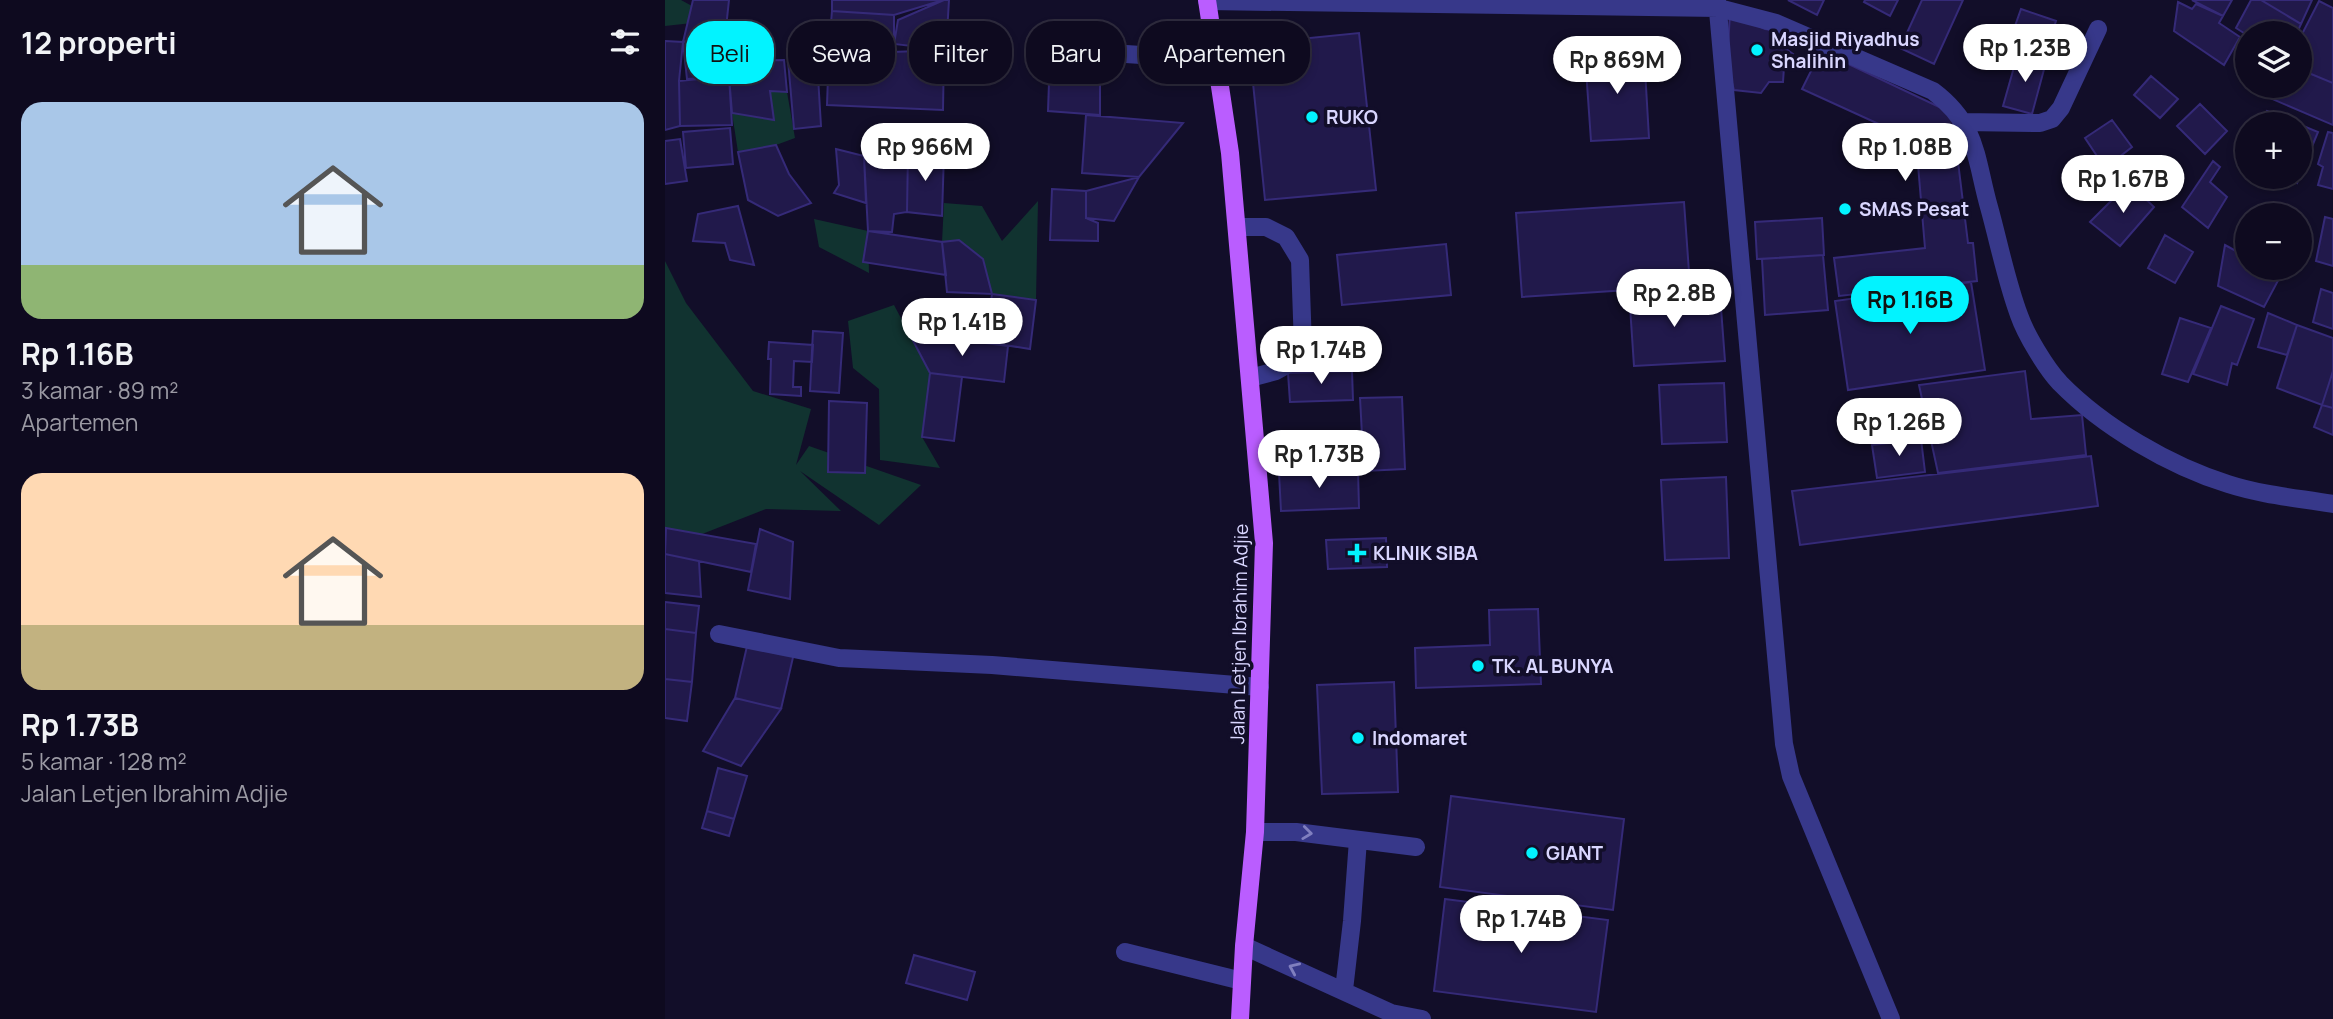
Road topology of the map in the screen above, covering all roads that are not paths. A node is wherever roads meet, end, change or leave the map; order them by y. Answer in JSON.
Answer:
{"nodes":[{"id":1,"x":1207,"y":1,"type":"edge"},
{"id":2,"x":1718,"y":4,"type":"edge"},
{"id":3,"x":1210,"y":21,"type":"edge"},
{"id":4,"x":2098,"y":29,"type":"dead end"},
{"id":5,"x":1220,"y":84,"type":"edge"},
{"id":6,"x":1963,"y":122,"type":"junction"},
{"id":7,"x":1237,"y":227,"type":"junction"},
{"id":8,"x":1249,"y":378,"type":"junction"},
{"id":9,"x":2333,"y":504,"type":"edge"},
{"id":10,"x":719,"y":634,"type":"dead end"},
{"id":11,"x":1260,"y":687,"type":"junction"},
{"id":12,"x":1255,"y":832,"type":"junction"},
{"id":13,"x":1358,"y":840,"type":"junction"},
{"id":14,"x":1416,"y":847,"type":"dead end"},
{"id":15,"x":1244,"y":946,"type":"junction"},
{"id":16,"x":1125,"y":952,"type":"dead end"},
{"id":17,"x":1242,"y":981,"type":"junction"},
{"id":18,"x":1344,"y":990,"type":"junction"},
{"id":19,"x":1240,"y":1019,"type":"edge"},
{"id":20,"x":1423,"y":1019,"type":"edge"},
{"id":21,"x":1891,"y":1019,"type":"edge"}],
"edges":[{"from":1,"to":2,"type":"street"},
{"from":1,"to":3,"type":"main road","name":"Jalan Letjen Ibrahim Adjie"},
{"from":2,"to":6,"type":"street"},
{"from":2,"to":21,"type":"street"},
{"from":4,"to":6,"type":"street"},
{"from":5,"to":7,"type":"main road","name":"Jalan Letjen Ibrahim Adjie"},
{"from":6,"to":9,"type":"street"},
{"from":7,"to":8,"type":"main road","name":"Jalan Letjen Ibrahim Adjie"},
{"from":7,"to":8,"type":"street"},
{"from":8,"to":11,"type":"main road","name":"Jalan Letjen Ibrahim Adjie"},
{"from":10,"to":11,"type":"street"},
{"from":11,"to":12,"type":"main road","name":"Jalan Letjen Ibrahim Adjie"},
{"from":12,"to":13,"type":"street","one_way":true},
{"from":12,"to":15,"type":"main road","name":"Jalan Letjen Ibrahim Adjie"},
{"from":13,"to":14,"type":"street"},
{"from":13,"to":18,"type":"street"},
{"from":15,"to":17,"type":"main road","name":"Jalan Letjen Ibrahim Adjie"},
{"from":18,"to":15,"type":"street","one_way":true},
{"from":16,"to":17,"type":"street"},
{"from":17,"to":19,"type":"main road","name":"Jalan Letjen Ibrahim Adjie"},
{"from":18,"to":20,"type":"street"}]}
